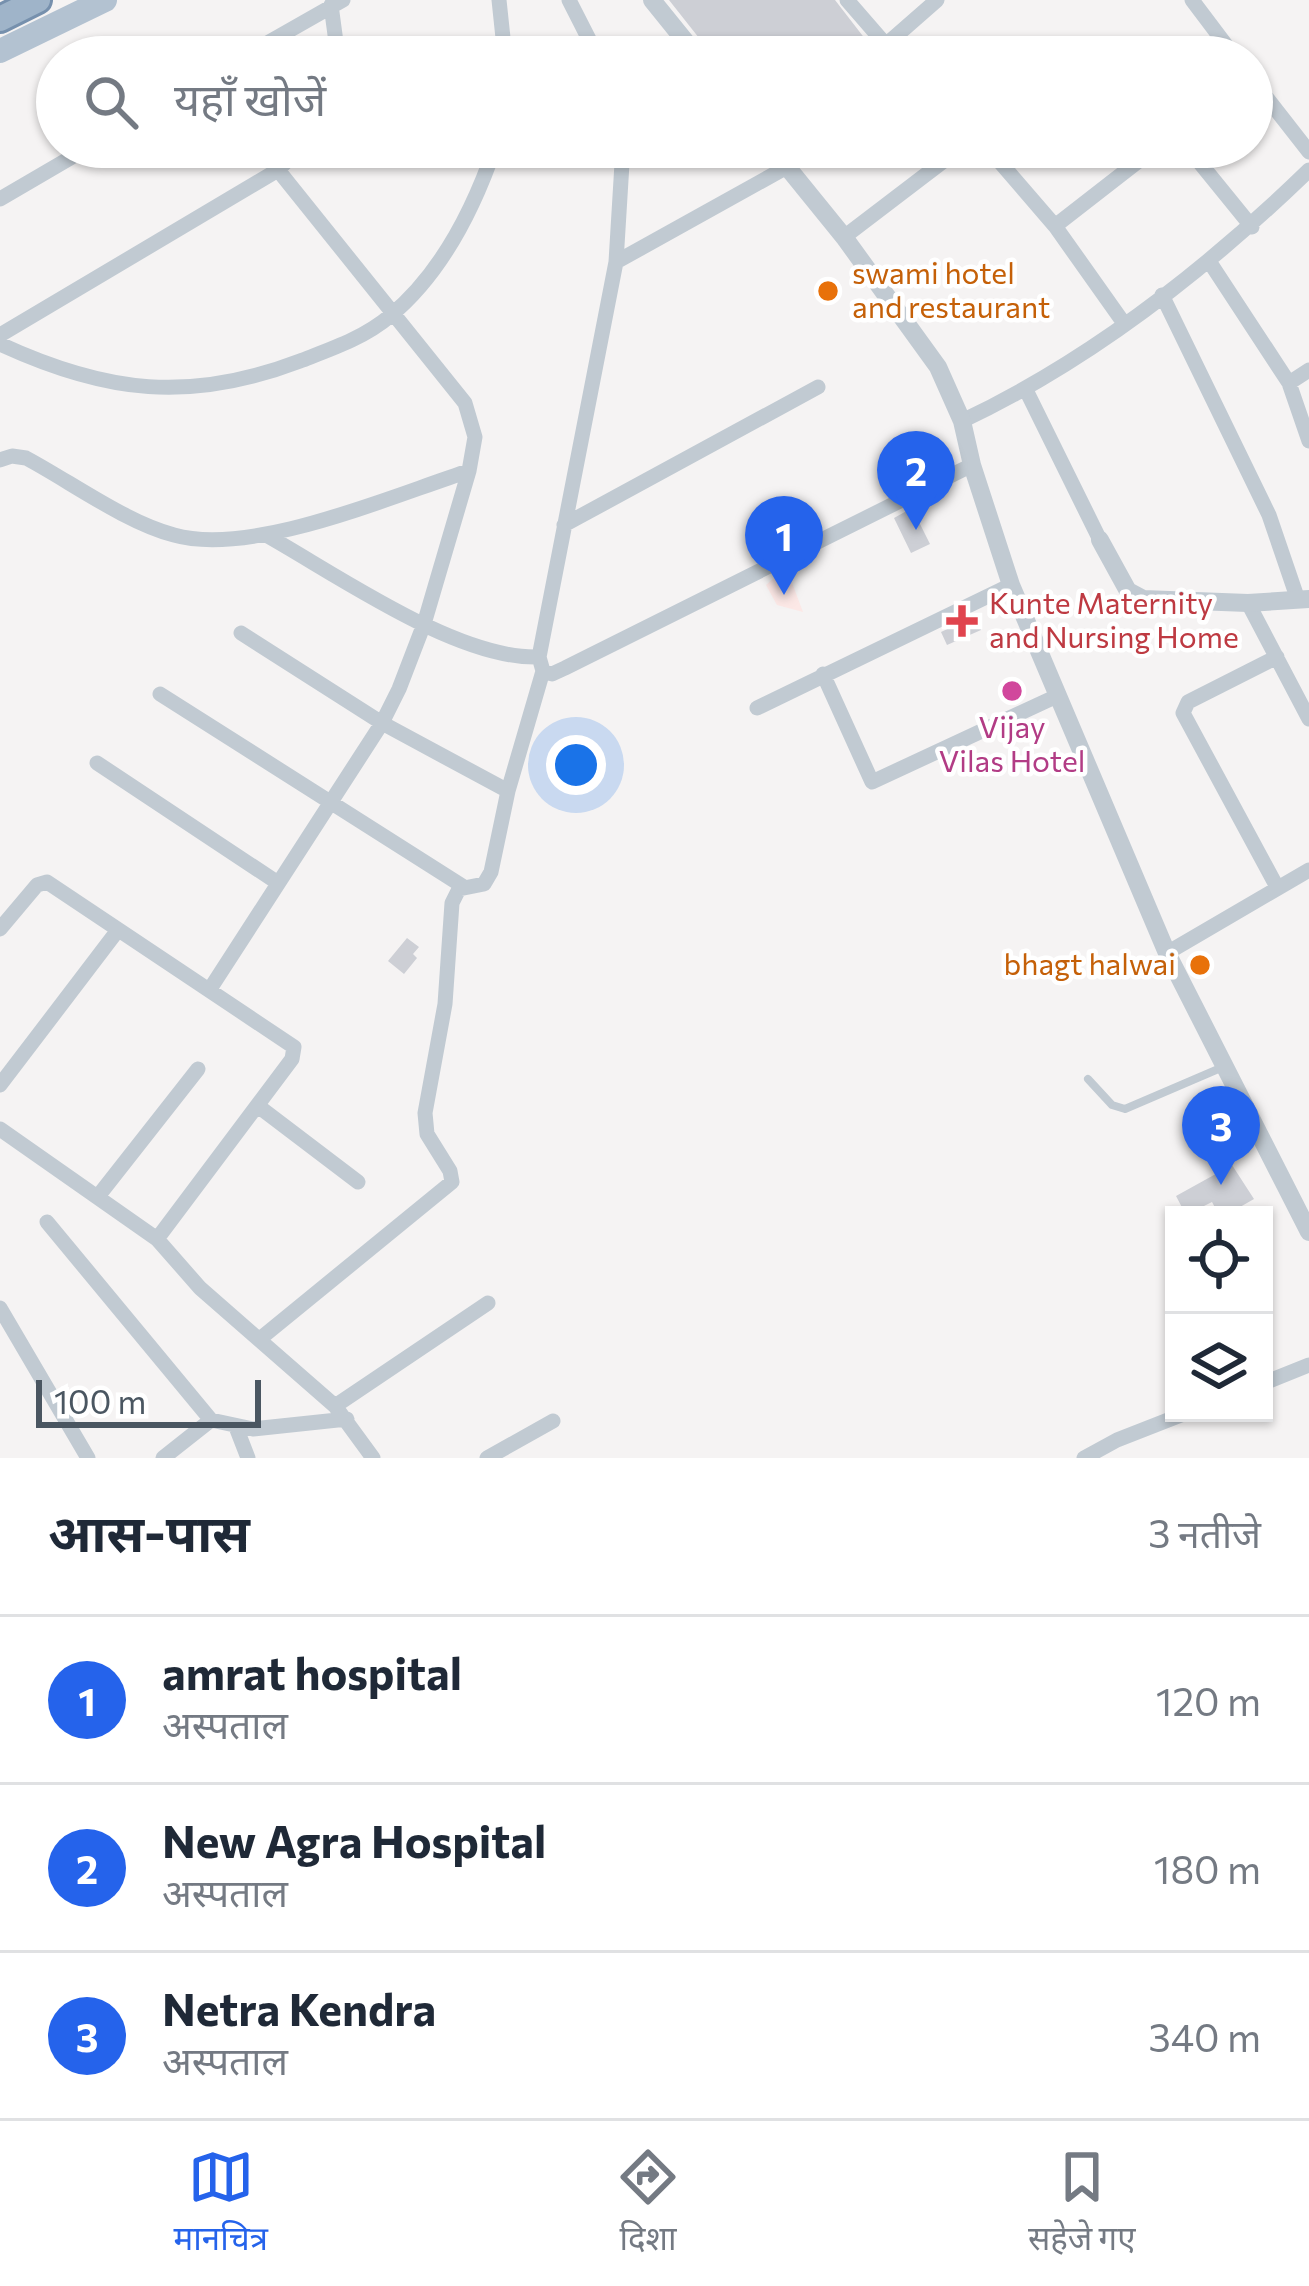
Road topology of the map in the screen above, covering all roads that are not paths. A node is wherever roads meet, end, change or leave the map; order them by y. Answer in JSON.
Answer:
{"nodes":[{"id":1,"x":38,"y":0,"type":"edge"},
{"id":2,"x":105,"y":0,"type":"edge"},
{"id":3,"x":500,"y":0,"type":"edge"},
{"id":4,"x":569,"y":0,"type":"edge"},
{"id":5,"x":652,"y":0,"type":"edge"},
{"id":6,"x":847,"y":0,"type":"edge"},
{"id":7,"x":938,"y":0,"type":"edge"},
{"id":8,"x":1192,"y":0,"type":"edge"},
{"id":9,"x":337,"y":3,"type":"edge"},
{"id":10,"x":0,"y":19,"type":"edge"},
{"id":11,"x":280,"y":36,"type":"edge"},
{"id":12,"x":338,"y":36,"type":"edge"},
{"id":13,"x":504,"y":36,"type":"edge"},
{"id":14,"x":587,"y":36,"type":"edge"},
{"id":15,"x":681,"y":36,"type":"edge"},
{"id":16,"x":878,"y":36,"type":"edge"},
{"id":17,"x":896,"y":36,"type":"edge"},
{"id":18,"x":1219,"y":36,"type":"edge"},
{"id":19,"x":0,"y":51,"type":"edge"},
{"id":20,"x":1273,"y":106,"type":"edge"},
{"id":21,"x":1309,"y":152,"type":"edge"},
{"id":22,"x":53,"y":168,"type":"edge"},
{"id":23,"x":488,"y":168,"type":"edge"},
{"id":24,"x":622,"y":168,"type":"edge"},
{"id":25,"x":783,"y":168,"type":"edge"},
{"id":26,"x":789,"y":168,"type":"edge"},
{"id":27,"x":934,"y":168,"type":"edge"},
{"id":28,"x":1005,"y":168,"type":"edge"},
{"id":29,"x":1130,"y":168,"type":"edge"},
{"id":30,"x":1204,"y":168,"type":"edge"},
{"id":31,"x":278,"y":170,"type":"joint"},
{"id":32,"x":1309,"y":170,"type":"edge"},
{"id":33,"x":0,"y":199,"type":"edge"},
{"id":34,"x":1055,"y":226,"type":"junction"},
{"id":35,"x":1252,"y":226,"type":"junction"},
{"id":36,"x":844,"y":237,"type":"junction"},
{"id":37,"x":1210,"y":261,"type":"junction"},
{"id":38,"x":616,"y":262,"type":"junction"},
{"id":39,"x":1162,"y":295,"type":"junction"},
{"id":40,"x":392,"y":315,"type":"junction"},
{"id":41,"x":1124,"y":322,"type":"junction"},
{"id":42,"x":0,"y":339,"type":"edge"},
{"id":43,"x":1309,"y":370,"type":"edge"},
{"id":44,"x":1289,"y":383,"type":"junction"},
{"id":45,"x":818,"y":386,"type":"dead end"},
{"id":46,"x":1026,"y":390,"type":"junction"},
{"id":47,"x":962,"y":421,"type":"junction"},
{"id":48,"x":1309,"y":441,"type":"edge"},
{"id":49,"x":0,"y":460,"type":"edge"},
{"id":50,"x":972,"y":465,"type":"junction"},
{"id":51,"x":469,"y":471,"type":"junction"},
{"id":52,"x":564,"y":525,"type":"junction"},
{"id":53,"x":266,"y":535,"type":"junction"},
{"id":54,"x":1100,"y":540,"type":"joint"},
{"id":55,"x":1010,"y":585,"type":"junction"},
{"id":56,"x":1303,"y":598,"type":"edge"},
{"id":57,"x":1248,"y":603,"type":"junction"},
{"id":58,"x":424,"y":624,"type":"junction"},
{"id":59,"x":242,"y":634,"type":"dead end"},
{"id":60,"x":1276,"y":657,"type":"junction"},
{"id":61,"x":541,"y":664,"type":"junction"},
{"id":62,"x":823,"y":674,"type":"junction"},
{"id":63,"x":160,"y":694,"type":"dead end"},
{"id":64,"x":1057,"y":695,"type":"junction"},
{"id":65,"x":757,"y":708,"type":"dead end"},
{"id":66,"x":1309,"y":719,"type":"edge"},
{"id":67,"x":382,"y":722,"type":"junction"},
{"id":68,"x":97,"y":763,"type":"dead end"},
{"id":69,"x":508,"y":791,"type":"junction"},
{"id":70,"x":332,"y":800,"type":"junction"},
{"id":71,"x":1309,"y":870,"type":"edge"},
{"id":72,"x":278,"y":883,"type":"junction"},
{"id":73,"x":464,"y":886,"type":"junction"},
{"id":74,"x":1277,"y":887,"type":"junction"},
{"id":75,"x":0,"y":929,"type":"edge"},
{"id":76,"x":118,"y":930,"type":"junction"},
{"id":77,"x":1166,"y":952,"type":"junction"},
{"id":78,"x":210,"y":989,"type":"junction"},
{"id":79,"x":1225,"y":1066,"type":"junction"},
{"id":80,"x":198,"y":1069,"type":"dead end"},
{"id":81,"x":1088,"y":1079,"type":"dead end"},
{"id":82,"x":0,"y":1085,"type":"edge"},
{"id":83,"x":258,"y":1106,"type":"junction"},
{"id":84,"x":0,"y":1129,"type":"edge"},
{"id":85,"x":358,"y":1182,"type":"dead end"},
{"id":86,"x":99,"y":1195,"type":"junction"},
{"id":87,"x":47,"y":1222,"type":"dead end"},
{"id":88,"x":1309,"y":1232,"type":"edge"},
{"id":89,"x":157,"y":1239,"type":"junction"},
{"id":90,"x":488,"y":1303,"type":"dead end"},
{"id":91,"x":0,"y":1308,"type":"edge"},
{"id":92,"x":261,"y":1339,"type":"junction"},
{"id":93,"x":1309,"y":1365,"type":"edge"},
{"id":94,"x":1273,"y":1379,"type":"edge"},
{"id":95,"x":341,"y":1412,"type":"junction"},
{"id":96,"x":211,"y":1420,"type":"junction"},
{"id":97,"x":553,"y":1421,"type":"dead end"},
{"id":98,"x":1165,"y":1421,"type":"edge"},
{"id":99,"x":236,"y":1426,"type":"junction"},
{"id":100,"x":88,"y":1458,"type":"edge"},
{"id":101,"x":163,"y":1458,"type":"edge"},
{"id":102,"x":248,"y":1458,"type":"edge"},
{"id":103,"x":373,"y":1458,"type":"edge"},
{"id":104,"x":487,"y":1458,"type":"edge"},
{"id":105,"x":1084,"y":1458,"type":"edge"}],
"edges":[{"from":1,"to":10,"type":"highway"},
{"from":2,"to":19,"type":"main road"},
{"from":3,"to":13,"type":"street"},
{"from":4,"to":14,"type":"street"},
{"from":5,"to":15,"type":"street"},
{"from":6,"to":16,"type":"street"},
{"from":7,"to":17,"type":"street"},
{"from":8,"to":18,"type":"street"},
{"from":9,"to":11,"type":"street"},
{"from":9,"to":12,"type":"street"},
{"from":20,"to":21,"type":"street"},
{"from":22,"to":33,"type":"street"},
{"from":23,"to":40,"type":"street"},
{"from":24,"to":38,"type":"street"},
{"from":25,"to":38,"type":"street"},
{"from":26,"to":36,"type":"street"},
{"from":27,"to":36,"type":"street"},
{"from":28,"to":34,"type":"street"},
{"from":29,"to":34,"type":"street"},
{"from":30,"to":35,"type":"street"},
{"from":31,"to":40,"type":"street"},
{"from":31,"to":42,"type":"street"},
{"from":32,"to":35,"type":"street"},
{"from":34,"to":41,"type":"street"},
{"from":35,"to":37,"type":"street"},
{"from":36,"to":47,"type":"street"},
{"from":37,"to":39,"type":"street"},
{"from":37,"to":44,"type":"street"},
{"from":38,"to":52,"type":"street"},
{"from":39,"to":41,"type":"street"},
{"from":39,"to":56,"type":"street"},
{"from":40,"to":42,"type":"street"},
{"from":40,"to":51,"type":"street"},
{"from":41,"to":46,"type":"street"},
{"from":43,"to":44,"type":"street"},
{"from":44,"to":48,"type":"street"},
{"from":45,"to":52,"type":"street"},
{"from":46,"to":47,"type":"street"},
{"from":46,"to":54,"type":"street"},
{"from":47,"to":50,"type":"street"},
{"from":49,"to":53,"type":"street"},
{"from":50,"to":55,"type":"street"},
{"from":50,"to":61,"type":"street"},
{"from":51,"to":53,"type":"street"},
{"from":51,"to":58,"type":"street"},
{"from":52,"to":61,"type":"street"},
{"from":53,"to":58,"type":"street"},
{"from":54,"to":57,"type":"street"},
{"from":55,"to":62,"type":"street"},
{"from":55,"to":64,"type":"street"},
{"from":56,"to":57,"type":"street"},
{"from":57,"to":60,"type":"street"},
{"from":58,"to":61,"type":"street"},
{"from":58,"to":67,"type":"street"},
{"from":59,"to":67,"type":"street"},
{"from":60,"to":66,"type":"street"},
{"from":60,"to":74,"type":"street"},
{"from":61,"to":69,"type":"street"},
{"from":62,"to":64,"type":"street"},
{"from":62,"to":65,"type":"street"},
{"from":63,"to":70,"type":"street"},
{"from":64,"to":77,"type":"street"},
{"from":67,"to":69,"type":"street"},
{"from":67,"to":70,"type":"street"},
{"from":68,"to":72,"type":"street"},
{"from":69,"to":73,"type":"street"},
{"from":70,"to":72,"type":"street"},
{"from":70,"to":73,"type":"street"},
{"from":71,"to":74,"type":"street"},
{"from":72,"to":78,"type":"street"},
{"from":73,"to":92,"type":"street"},
{"from":74,"to":77,"type":"street"},
{"from":75,"to":76,"type":"street"},
{"from":76,"to":78,"type":"street"},
{"from":76,"to":82,"type":"street"},
{"from":77,"to":79,"type":"street"},
{"from":78,"to":83,"type":"street"},
{"from":79,"to":81,"type":"lane"},
{"from":79,"to":88,"type":"street"},
{"from":80,"to":86,"type":"street"},
{"from":83,"to":85,"type":"street"},
{"from":83,"to":89,"type":"street"},
{"from":84,"to":86,"type":"street"},
{"from":86,"to":89,"type":"street"},
{"from":87,"to":96,"type":"street"},
{"from":89,"to":92,"type":"street"},
{"from":90,"to":95,"type":"street"},
{"from":91,"to":100,"type":"street"},
{"from":92,"to":95,"type":"street"},
{"from":93,"to":94,"type":"street"},
{"from":95,"to":99,"type":"street"},
{"from":95,"to":103,"type":"street"},
{"from":96,"to":99,"type":"street"},
{"from":96,"to":101,"type":"street"},
{"from":97,"to":104,"type":"street"},
{"from":98,"to":105,"type":"street"},
{"from":99,"to":102,"type":"street"}]}
